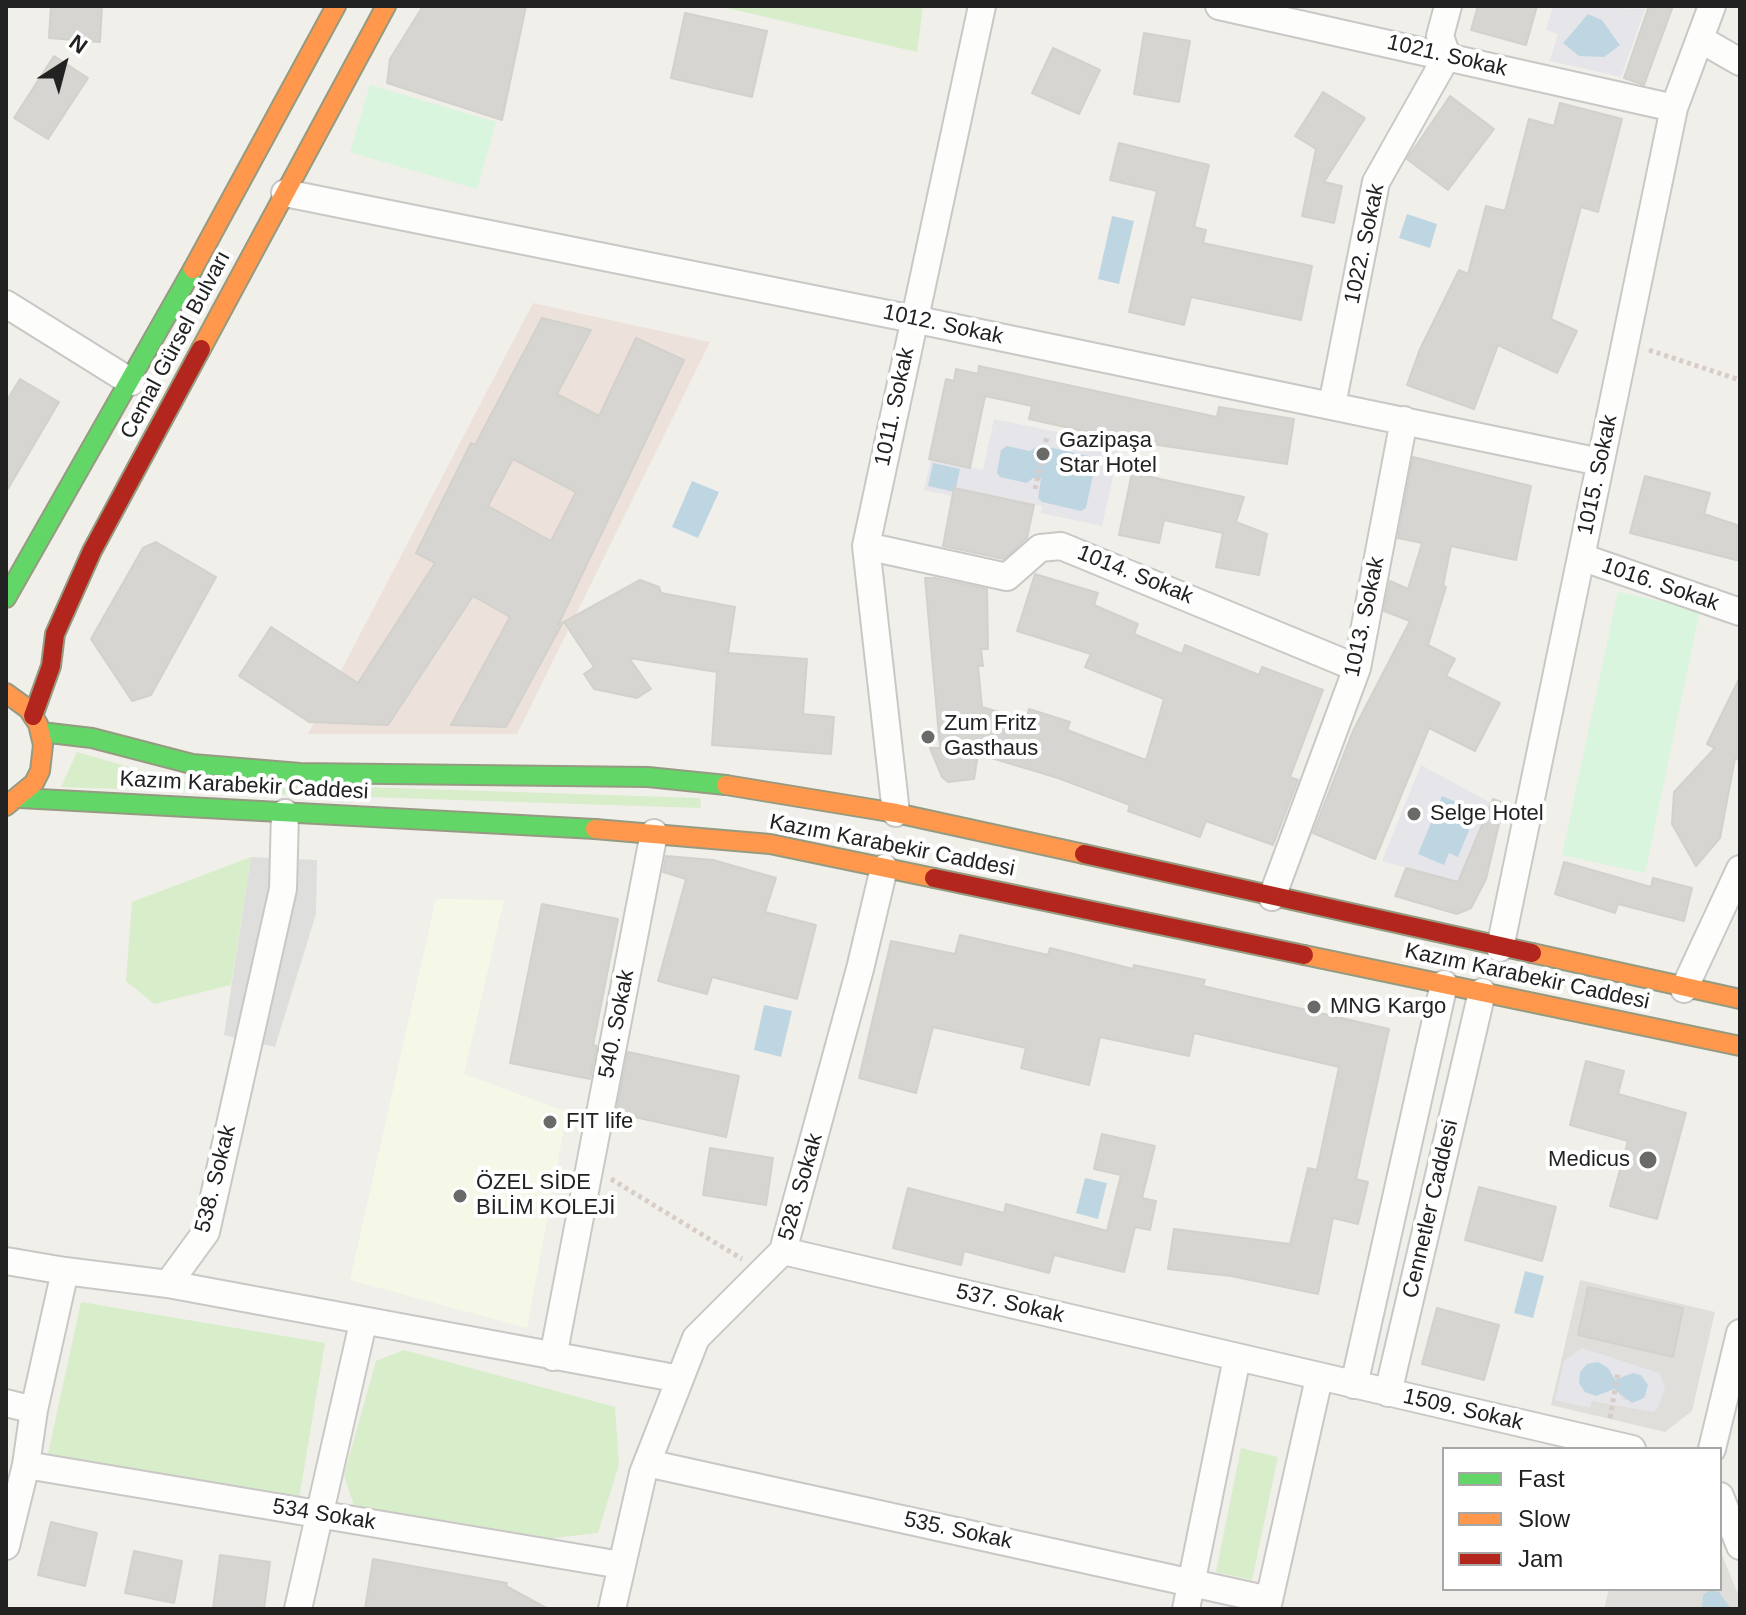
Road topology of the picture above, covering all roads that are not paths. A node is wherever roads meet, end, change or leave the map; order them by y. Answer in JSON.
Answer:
{"nodes":[{"id":1,"x":336,"y":6,"type":"edge"},
{"id":2,"x":386,"y":6,"type":"edge"},
{"id":3,"x":982,"y":6,"type":"edge"},
{"id":4,"x":1219,"y":6,"type":"edge"},
{"id":5,"x":1448,"y":6,"type":"edge"},
{"id":6,"x":1712,"y":6,"type":"edge"},
{"id":7,"x":1700,"y":39,"type":"junction"},
{"id":8,"x":1447,"y":56,"type":"junction"},
{"id":9,"x":1740,"y":62,"type":"edge"},
{"id":10,"x":1674,"y":108,"type":"junction"},
{"id":11,"x":285,"y":193,"type":"junction"},
{"id":12,"x":6,"y":304,"type":"edge"},
{"id":13,"x":913,"y":319,"type":"junction"},
{"id":14,"x":131,"y":382,"type":"junction"},
{"id":15,"x":1332,"y":405,"type":"junction"},
{"id":16,"x":1404,"y":420,"type":"junction"},
{"id":17,"x":1600,"y":462,"type":"junction"},
{"id":18,"x":866,"y":546,"type":"junction"},
{"id":19,"x":1581,"y":557,"type":"junction"},
{"id":20,"x":6,"y":598,"type":"edge"},
{"id":21,"x":1740,"y":612,"type":"edge"},
{"id":22,"x":1357,"y":668,"type":"junction"},
{"id":23,"x":6,"y":693,"type":"edge"},
{"id":24,"x":37,"y":724,"type":"junction"},
{"id":25,"x":13,"y":802,"type":"edge"},
{"id":26,"x":285,"y":813,"type":"junction"},
{"id":27,"x":896,"y":813,"type":"junction"},
{"id":28,"x":654,"y":833,"type":"junction"},
{"id":29,"x":884,"y":868,"type":"junction"},
{"id":30,"x":1740,"y":869,"type":"edge"},
{"id":31,"x":1272,"y":897,"type":"junction"},
{"id":32,"x":1500,"y":948,"type":"junction"},
{"id":33,"x":1444,"y":984,"type":"junction"},
{"id":34,"x":1684,"y":989,"type":"junction"},
{"id":35,"x":1482,"y":992,"type":"junction"},
{"id":36,"x":1740,"y":999,"type":"edge"},
{"id":37,"x":1740,"y":1046,"type":"edge"},
{"id":38,"x":783,"y":1251,"type":"junction"},
{"id":39,"x":6,"y":1261,"type":"edge"},
{"id":40,"x":65,"y":1271,"type":"junction"},
{"id":41,"x":168,"y":1284,"type":"junction"},
{"id":42,"x":363,"y":1323,"type":"junction"},
{"id":43,"x":1740,"y":1333,"type":"edge"},
{"id":44,"x":553,"y":1357,"type":"junction"},
{"id":45,"x":1237,"y":1358,"type":"junction"},
{"id":46,"x":1319,"y":1378,"type":"junction"},
{"id":47,"x":680,"y":1379,"type":"junction"},
{"id":48,"x":1354,"y":1385,"type":"junction"},
{"id":49,"x":1388,"y":1393,"type":"junction"},
{"id":50,"x":6,"y":1403,"type":"edge"},
{"id":51,"x":34,"y":1410,"type":"junction"},
{"id":52,"x":1623,"y":1447,"type":"edge"},
{"id":53,"x":1712,"y":1447,"type":"edge"},
{"id":54,"x":647,"y":1463,"type":"junction"},
{"id":55,"x":26,"y":1465,"type":"junction"},
{"id":56,"x":1722,"y":1501,"type":"edge"},
{"id":57,"x":317,"y":1514,"type":"junction"},
{"id":58,"x":6,"y":1546,"type":"edge"},
{"id":59,"x":1740,"y":1546,"type":"edge"},
{"id":60,"x":621,"y":1565,"type":"junction"},
{"id":61,"x":1192,"y":1582,"type":"junction"},
{"id":62,"x":1268,"y":1604,"type":"edge"},
{"id":63,"x":298,"y":1609,"type":"edge"},
{"id":64,"x":612,"y":1609,"type":"edge"},
{"id":65,"x":1186,"y":1609,"type":"edge"}],
"edges":[{"from":1,"to":14,"type":"main road","name":"Cemal Gürsel Bulvarı"},
{"from":2,"to":11,"type":"main road","name":"Cemal Gürsel Bulvarı"},
{"from":3,"to":13,"type":"street","name":"1011. Sokak"},
{"from":4,"to":8,"type":"street","name":"1021. Sokak"},
{"from":5,"to":8,"type":"street"},
{"from":6,"to":7,"type":"street","name":"1015. Sokak"},
{"from":7,"to":9,"type":"street"},
{"from":7,"to":10,"type":"street","name":"1015. Sokak"},
{"from":8,"to":10,"type":"street","name":"1021. Sokak"},
{"from":8,"to":15,"type":"street","name":"1022. Sokak"},
{"from":10,"to":17,"type":"street","name":"1015. Sokak"},
{"from":11,"to":13,"type":"street","name":"1012. Sokak"},
{"from":11,"to":24,"type":"main road","name":"Cemal Gürsel Bulvarı"},
{"from":12,"to":14,"type":"street"},
{"from":13,"to":15,"type":"street","name":"1012. Sokak"},
{"from":13,"to":18,"type":"street","name":"1011. Sokak"},
{"from":14,"to":20,"type":"main road","name":"Cemal Gürsel Bulvarı"},
{"from":15,"to":16,"type":"street","name":"1012. Sokak"},
{"from":16,"to":17,"type":"street","name":"1012. Sokak"},
{"from":16,"to":22,"type":"street","name":"1013. Sokak"},
{"from":17,"to":19,"type":"street","name":"1015. Sokak"},
{"from":18,"to":22,"type":"street","name":"1014. Sokak"},
{"from":18,"to":27,"type":"street","name":"1011. Sokak"},
{"from":19,"to":21,"type":"street","name":"1016. Sokak"},
{"from":19,"to":32,"type":"street","name":"1015. Sokak"},
{"from":22,"to":31,"type":"street","name":"1013. Sokak"},
{"from":23,"to":24,"type":"main road"},
{"from":24,"to":25,"type":"main road","name":"Cemal Gürsel Bulvarı"},
{"from":24,"to":27,"type":"main road","name":"Kazım Karabekir Caddesi"},
{"from":25,"to":26,"type":"main road","name":"Kazım Karabekir Caddesi"},
{"from":26,"to":28,"type":"main road","name":"Kazım Karabekir Caddesi"},
{"from":26,"to":41,"type":"street","name":"538. Sokak"},
{"from":27,"to":31,"type":"main road","name":"Kazım Karabekir Caddesi"},
{"from":28,"to":29,"type":"main road","name":"Kazım Karabekir Caddesi"},
{"from":28,"to":44,"type":"street","name":"540. Sokak"},
{"from":29,"to":33,"type":"main road","name":"Kazım Karabekir Caddesi"},
{"from":29,"to":38,"type":"street","name":"528. Sokak"},
{"from":30,"to":34,"type":"street"},
{"from":31,"to":32,"type":"main road","name":"Kazım Karabekir Caddesi"},
{"from":32,"to":34,"type":"main road","name":"Kazım Karabekir Caddesi"},
{"from":33,"to":35,"type":"main road","name":"Kazım Karabekir Caddesi"},
{"from":33,"to":48,"type":"street","name":"Cennetler Caddesi"},
{"from":34,"to":36,"type":"main road","name":"Kazım Karabekir Caddesi"},
{"from":35,"to":37,"type":"main road","name":"Kazım Karabekir Caddesi"},
{"from":35,"to":49,"type":"street","name":"Cennetler Caddesi"},
{"from":38,"to":45,"type":"street","name":"537. Sokak"},
{"from":38,"to":47,"type":"street","name":"528. Sokak"},
{"from":39,"to":40,"type":"street"},
{"from":40,"to":41,"type":"street"},
{"from":40,"to":51,"type":"street"},
{"from":41,"to":42,"type":"street"},
{"from":42,"to":44,"type":"street"},
{"from":42,"to":57,"type":"street"},
{"from":43,"to":53,"type":"street"},
{"from":44,"to":47,"type":"street"},
{"from":45,"to":46,"type":"street"},
{"from":45,"to":61,"type":"street"},
{"from":46,"to":48,"type":"street"},
{"from":46,"to":62,"type":"street"},
{"from":47,"to":54,"type":"street","name":"528. Sokak"},
{"from":48,"to":49,"type":"street"},
{"from":49,"to":52,"type":"street","name":"1509. Sokak"},
{"from":50,"to":51,"type":"street"},
{"from":51,"to":55,"type":"street"},
{"from":54,"to":60,"type":"street","name":"528. Sokak"},
{"from":54,"to":61,"type":"street","name":"535. Sokak"},
{"from":55,"to":57,"type":"street","name":"534 Sokak"},
{"from":55,"to":58,"type":"street"},
{"from":56,"to":59,"type":"street"},
{"from":57,"to":60,"type":"street","name":"534 Sokak"},
{"from":57,"to":63,"type":"street"},
{"from":60,"to":64,"type":"street","name":"528. Sokak"},
{"from":61,"to":62,"type":"street","name":"535. Sokak"},
{"from":61,"to":65,"type":"street"}]}
